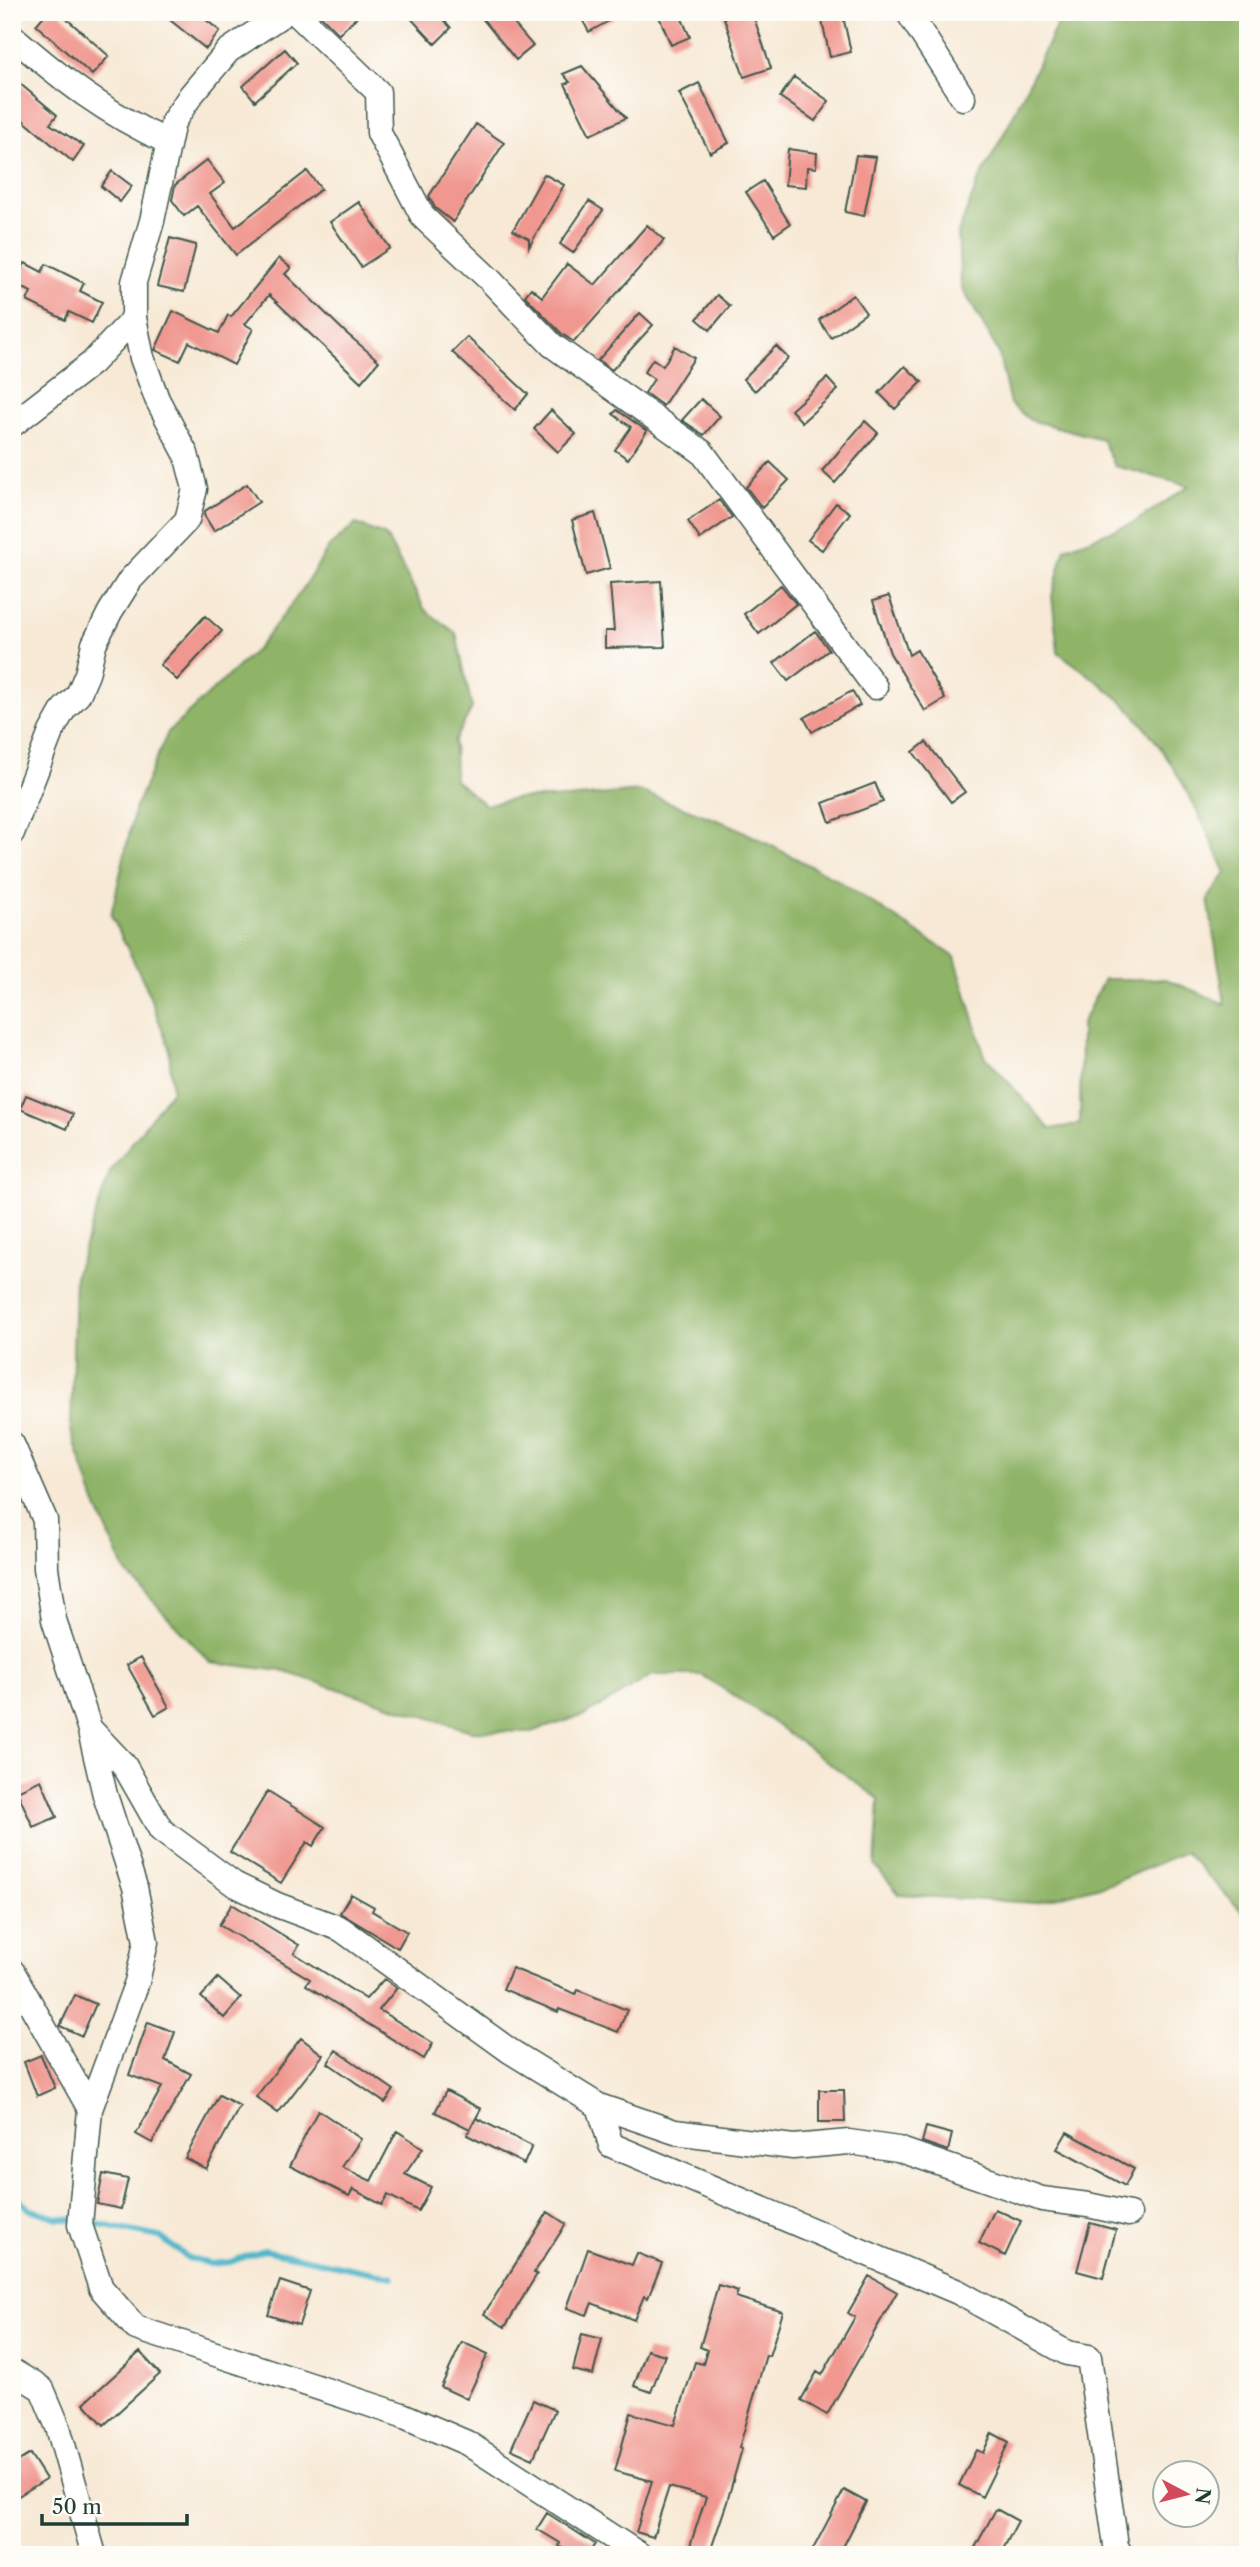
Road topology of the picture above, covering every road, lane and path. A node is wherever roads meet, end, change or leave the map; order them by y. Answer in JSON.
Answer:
{"nodes":[{"id":1,"x":286,"y":12,"type":"edge"},
{"id":2,"x":296,"y":12,"type":"edge"},
{"id":3,"x":908,"y":12,"type":"edge"},
{"id":4,"x":12,"y":36,"type":"edge"},
{"id":5,"x":963,"y":98,"type":"dead end"},
{"id":6,"x":168,"y":142,"type":"junction"},
{"id":7,"x":134,"y":318,"type":"junction"},
{"id":8,"x":12,"y":425,"type":"edge"},
{"id":9,"x":874,"y":687,"type":"dead end"},
{"id":10,"x":12,"y":833,"type":"edge"},
{"id":11,"x":12,"y":1444,"type":"edge"},
{"id":12,"x":89,"y":1727,"type":"junction"},
{"id":13,"x":12,"y":1970,"type":"edge"},
{"id":14,"x":599,"y":2106,"type":"junction"},
{"id":15,"x":90,"y":2109,"type":"junction"},
{"id":16,"x":1129,"y":2214,"type":"dead end"},
{"id":17,"x":12,"y":2371,"type":"edge"},
{"id":18,"x":94,"y":2555,"type":"edge"},
{"id":19,"x":640,"y":2555,"type":"edge"},
{"id":20,"x":1121,"y":2555,"type":"edge"}],
"edges":[{"from":1,"to":6,"type":"street"},
{"from":2,"to":9,"type":"street"},
{"from":3,"to":5,"type":"street"},
{"from":4,"to":6,"type":"street"},
{"from":6,"to":7,"type":"street"},
{"from":7,"to":8,"type":"street"},
{"from":7,"to":10,"type":"street"},
{"from":11,"to":12,"type":"street"},
{"from":12,"to":14,"type":"street"},
{"from":12,"to":15,"type":"street"},
{"from":13,"to":15,"type":"street"},
{"from":14,"to":16,"type":"street"},
{"from":14,"to":20,"type":"street"},
{"from":15,"to":19,"type":"street"},
{"from":17,"to":18,"type":"street"}]}
